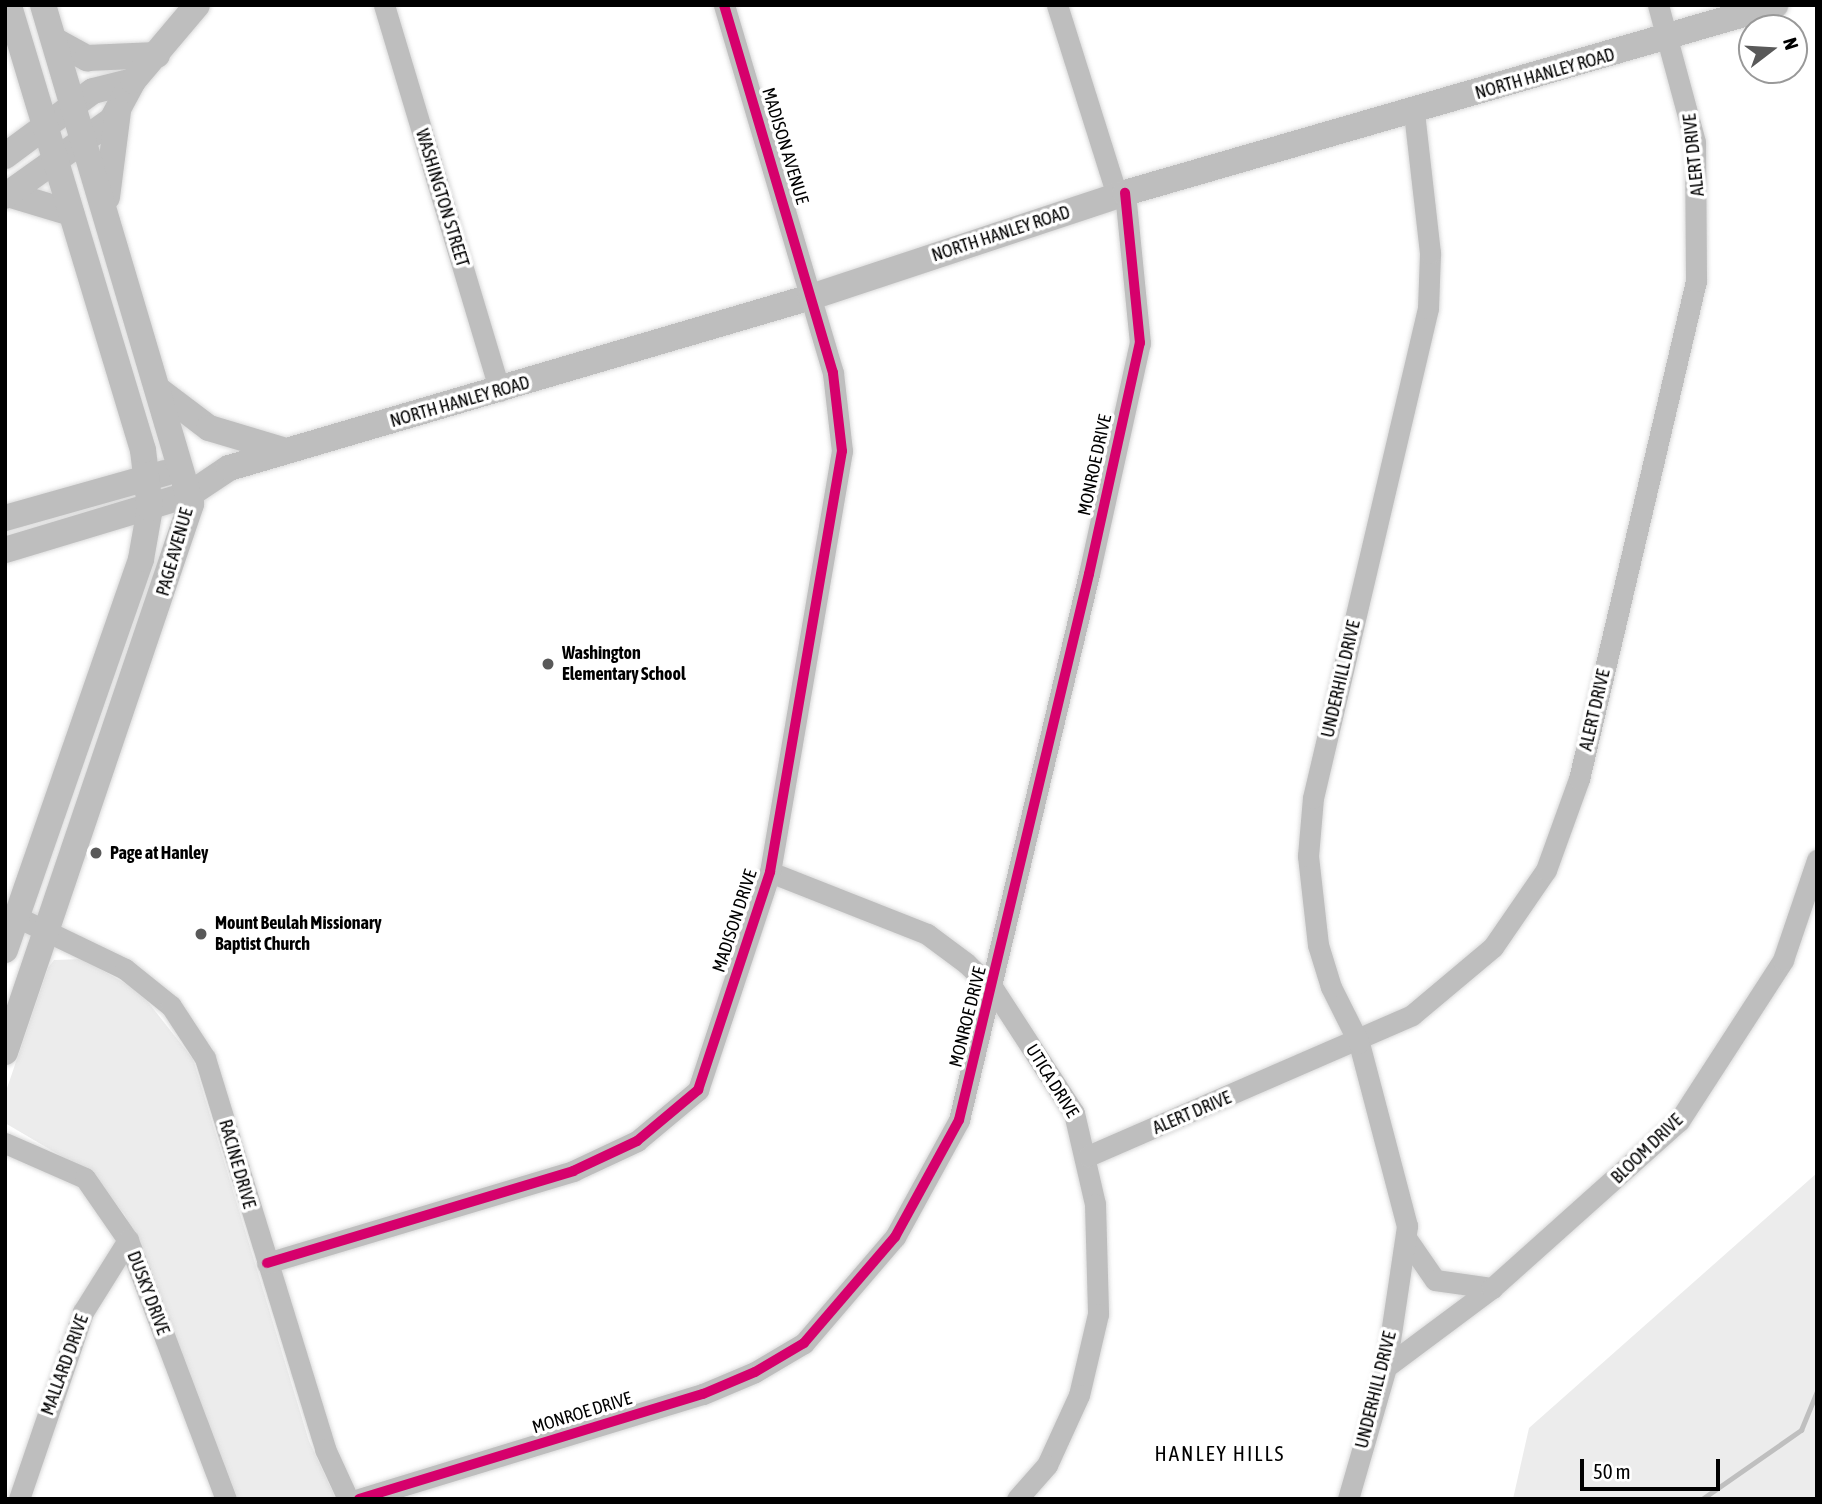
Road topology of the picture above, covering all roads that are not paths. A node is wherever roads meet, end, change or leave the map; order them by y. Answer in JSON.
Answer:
{"nodes":[{"id":1,"x":9,"y":5,"type":"edge"},
{"id":2,"x":43,"y":5,"type":"edge"},
{"id":3,"x":197,"y":5,"type":"edge"},
{"id":4,"x":384,"y":5,"type":"edge"},
{"id":5,"x":724,"y":5,"type":"edge"},
{"id":6,"x":1057,"y":5,"type":"edge"},
{"id":7,"x":1658,"y":5,"type":"edge"},
{"id":8,"x":1775,"y":5,"type":"edge"},
{"id":9,"x":1669,"y":37,"type":"junction"},
{"id":10,"x":54,"y":40,"type":"junction"},
{"id":11,"x":157,"y":55,"type":"junction"},
{"id":12,"x":133,"y":81,"type":"junction"},
{"id":13,"x":73,"y":106,"type":"junction"},
{"id":14,"x":119,"y":106,"type":"junction"},
{"id":15,"x":1414,"y":113,"type":"junction"},
{"id":16,"x":46,"y":130,"type":"junction"},
{"id":17,"x":84,"y":143,"type":"junction"},
{"id":18,"x":5,"y":156,"type":"edge"},
{"id":19,"x":56,"y":164,"type":"junction"},
{"id":20,"x":1121,"y":194,"type":"junction"},
{"id":21,"x":7,"y":195,"type":"edge"},
{"id":22,"x":71,"y":213,"type":"junction"},
{"id":23,"x":107,"y":220,"type":"junction"},
{"id":24,"x":811,"y":297,"type":"junction"},
{"id":25,"x":160,"y":391,"type":"junction"},
{"id":26,"x":500,"y":391,"type":"junction"},
{"id":27,"x":286,"y":451,"type":"junction"},
{"id":28,"x":183,"y":467,"type":"junction"},
{"id":29,"x":229,"y":468,"type":"junction"},
{"id":30,"x":137,"y":481,"type":"junction"},
{"id":31,"x":190,"y":494,"type":"junction"},
{"id":32,"x":150,"y":508,"type":"junction"},
{"id":33,"x":5,"y":517,"type":"edge"},
{"id":34,"x":5,"y":550,"type":"edge"},
{"id":35,"x":164,"y":592,"type":"junction"},
{"id":36,"x":1817,"y":860,"type":"edge"},
{"id":37,"x":770,"y":872,"type":"junction"},
{"id":38,"x":16,"y":917,"type":"junction"},
{"id":39,"x":48,"y":927,"type":"junction"},
{"id":40,"x":5,"y":950,"type":"edge"},
{"id":41,"x":994,"y":990,"type":"junction"},
{"id":42,"x":1359,"y":1043,"type":"junction"},
{"id":43,"x":5,"y":1052,"type":"edge"},
{"id":44,"x":5,"y":1143,"type":"edge"},
{"id":45,"x":1088,"y":1156,"type":"junction"},
{"id":46,"x":1406,"y":1238,"type":"junction"},
{"id":47,"x":128,"y":1240,"type":"junction"},
{"id":48,"x":267,"y":1263,"type":"junction"},
{"id":49,"x":1492,"y":1288,"type":"junction"},
{"id":50,"x":1386,"y":1367,"type":"junction"},
{"id":51,"x":19,"y":1499,"type":"edge"},
{"id":52,"x":226,"y":1499,"type":"edge"},
{"id":53,"x":348,"y":1499,"type":"edge"},
{"id":54,"x":359,"y":1499,"type":"edge"},
{"id":55,"x":1017,"y":1499,"type":"edge"},
{"id":56,"x":1348,"y":1499,"type":"edge"}],
"edges":[{"from":1,"to":16,"type":"main road","name":"PAGE AVENUE"},
{"from":2,"to":10,"type":"main road","name":"PAGE AVENUE"},
{"from":3,"to":11,"type":"main road"},
{"from":4,"to":26,"type":"street","name":"WASHINGTON STREET"},
{"from":5,"to":24,"type":"street","name":"MADISON AVENUE"},
{"from":6,"to":20,"type":"street","name":"MONROE DRIVE"},
{"from":7,"to":9,"type":"street","name":"ALERT DRIVE"},
{"from":8,"to":9,"type":"main road","name":"NORTH HANLEY ROAD"},
{"from":9,"to":15,"type":"main road","name":"NORTH HANLEY ROAD"},
{"from":9,"to":42,"type":"street","name":"ALERT DRIVE"},
{"from":10,"to":11,"type":"main road"},
{"from":10,"to":13,"type":"main road","name":"PAGE AVENUE"},
{"from":11,"to":12,"type":"main road"},
{"from":12,"to":13,"type":"main road"},
{"from":12,"to":14,"type":"main road"},
{"from":13,"to":16,"type":"main road"},
{"from":13,"to":17,"type":"main road","name":"PAGE AVENUE"},
{"from":14,"to":17,"type":"main road"},
{"from":14,"to":23,"type":"main road"},
{"from":15,"to":20,"type":"main road","name":"NORTH HANLEY ROAD"},
{"from":15,"to":42,"type":"street","name":"UNDERHILL DRIVE"},
{"from":16,"to":18,"type":"main road"},
{"from":16,"to":19,"type":"main road","name":"PAGE AVENUE"},
{"from":17,"to":19,"type":"main road"},
{"from":17,"to":23,"type":"main road","name":"PAGE AVENUE"},
{"from":19,"to":21,"type":"main road"},
{"from":19,"to":22,"type":"main road","name":"PAGE AVENUE"},
{"from":20,"to":24,"type":"main road","name":"NORTH HANLEY ROAD"},
{"from":20,"to":41,"type":"street","name":"MONROE DRIVE"},
{"from":21,"to":22,"type":"main road"},
{"from":22,"to":30,"type":"main road","name":"PAGE AVENUE"},
{"from":23,"to":25,"type":"main road","name":"PAGE AVENUE"},
{"from":24,"to":26,"type":"main road","name":"NORTH HANLEY ROAD"},
{"from":24,"to":37,"type":"street","name":"MADISON DRIVE"},
{"from":25,"to":27,"type":"main road"},
{"from":25,"to":28,"type":"main road","name":"PAGE AVENUE"},
{"from":26,"to":27,"type":"main road","name":"NORTH HANLEY ROAD"},
{"from":27,"to":29,"type":"main road","name":"NORTH HANLEY ROAD"},
{"from":28,"to":29,"type":"main road","name":"NORTH HANLEY ROAD"},
{"from":28,"to":30,"type":"main road","name":"NORTH HANLEY ROAD"},
{"from":28,"to":31,"type":"main road","name":"PAGE AVENUE"},
{"from":29,"to":31,"type":"main road","name":"NORTH HANLEY ROAD"},
{"from":30,"to":32,"type":"main road","name":"PAGE AVENUE"},
{"from":30,"to":33,"type":"main road","name":"NORTH HANLEY ROAD"},
{"from":31,"to":32,"type":"main road","name":"NORTH HANLEY ROAD"},
{"from":31,"to":35,"type":"main road","name":"PAGE AVENUE"},
{"from":32,"to":34,"type":"main road","name":"NORTH HANLEY ROAD"},
{"from":32,"to":35,"type":"main road"},
{"from":32,"to":38,"type":"main road","name":"PAGE AVENUE"},
{"from":35,"to":39,"type":"main road","name":"PAGE AVENUE"},
{"from":36,"to":49,"type":"street","name":"BLOOM DRIVE"},
{"from":37,"to":41,"type":"street","name":"UTICA DRIVE"},
{"from":37,"to":48,"type":"street","name":"MADISON DRIVE"},
{"from":38,"to":39,"type":"street","name":"RACINE DRIVE"},
{"from":38,"to":40,"type":"main road","name":"PAGE AVENUE"},
{"from":39,"to":43,"type":"main road","name":"PAGE AVENUE"},
{"from":39,"to":48,"type":"street","name":"RACINE DRIVE"},
{"from":41,"to":45,"type":"street","name":"UTICA DRIVE"},
{"from":41,"to":54,"type":"street","name":"MONROE DRIVE"},
{"from":42,"to":45,"type":"street","name":"ALERT DRIVE"},
{"from":42,"to":46,"type":"street","name":"UNDERHILL DRIVE"},
{"from":44,"to":47,"type":"street","name":"DUSKY DRIVE"},
{"from":45,"to":55,"type":"street","name":"UTICA DRIVE"},
{"from":46,"to":49,"type":"street","name":"UNDERHILL DRIVE"},
{"from":46,"to":50,"type":"street","name":"UNDERHILL DRIVE"},
{"from":47,"to":51,"type":"street","name":"MALLARD DRIVE"},
{"from":47,"to":52,"type":"street","name":"DUSKY DRIVE"},
{"from":48,"to":53,"type":"street","name":"RACINE DRIVE"},
{"from":49,"to":50,"type":"street","name":"BLOOM DRIVE"},
{"from":50,"to":56,"type":"street","name":"UNDERHILL DRIVE"}]}
